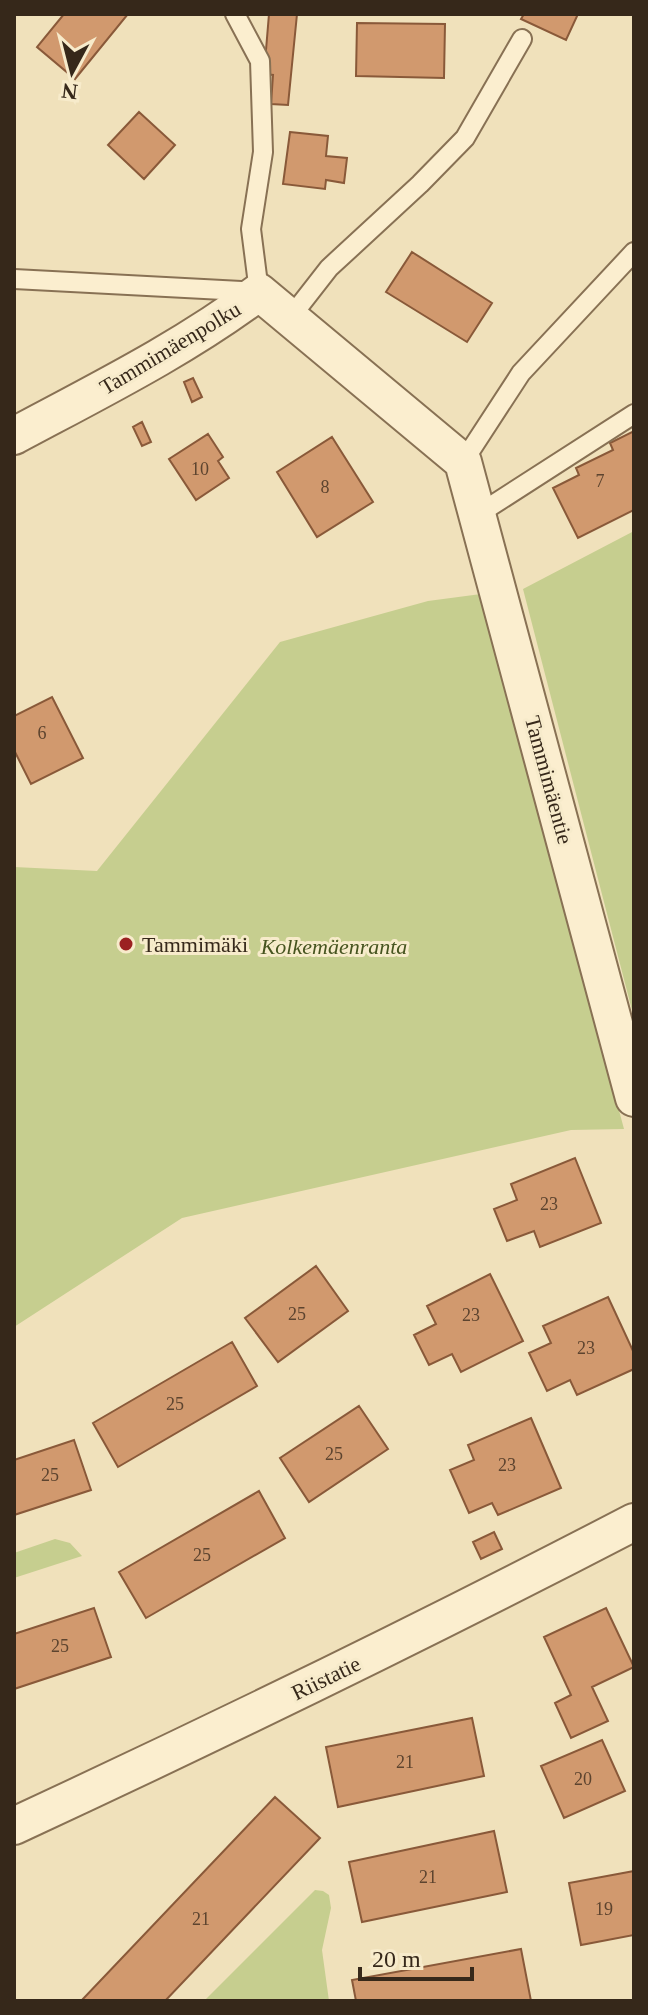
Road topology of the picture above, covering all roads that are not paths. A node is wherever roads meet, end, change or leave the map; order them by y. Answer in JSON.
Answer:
{"nodes":[{"id":1,"x":235,"y":14,"type":"edge"},
{"id":2,"x":522,"y":39,"type":"dead end"},
{"id":3,"x":634,"y":252,"type":"edge"},
{"id":4,"x":14,"y":279,"type":"edge"},
{"id":5,"x":259,"y":292,"type":"junction"},
{"id":6,"x":290,"y":318,"type":"junction"},
{"id":7,"x":634,"y":414,"type":"edge"},
{"id":8,"x":14,"y":436,"type":"edge"},
{"id":9,"x":463,"y":462,"type":"junction"},
{"id":10,"x":477,"y":515,"type":"junction"},
{"id":11,"x":634,"y":1098,"type":"edge"},
{"id":12,"x":634,"y":1522,"type":"edge"},
{"id":13,"x":14,"y":1826,"type":"edge"}],
"edges":[{"from":1,"to":5,"type":"lane"},
{"from":2,"to":6,"type":"lane"},
{"from":3,"to":9,"type":"lane"},
{"from":4,"to":5,"type":"lane"},
{"from":5,"to":6,"type":"street","name":"Tammimäenpolku"},
{"from":5,"to":8,"type":"street","name":"Tammimäenpolku"},
{"from":6,"to":9,"type":"street","name":"Tammimäenpolku"},
{"from":7,"to":10,"type":"lane"},
{"from":9,"to":10,"type":"street","name":"Tammimäentie"},
{"from":10,"to":11,"type":"street","name":"Tammimäentie"},
{"from":12,"to":13,"type":"street","name":"Riistatie"}]}
